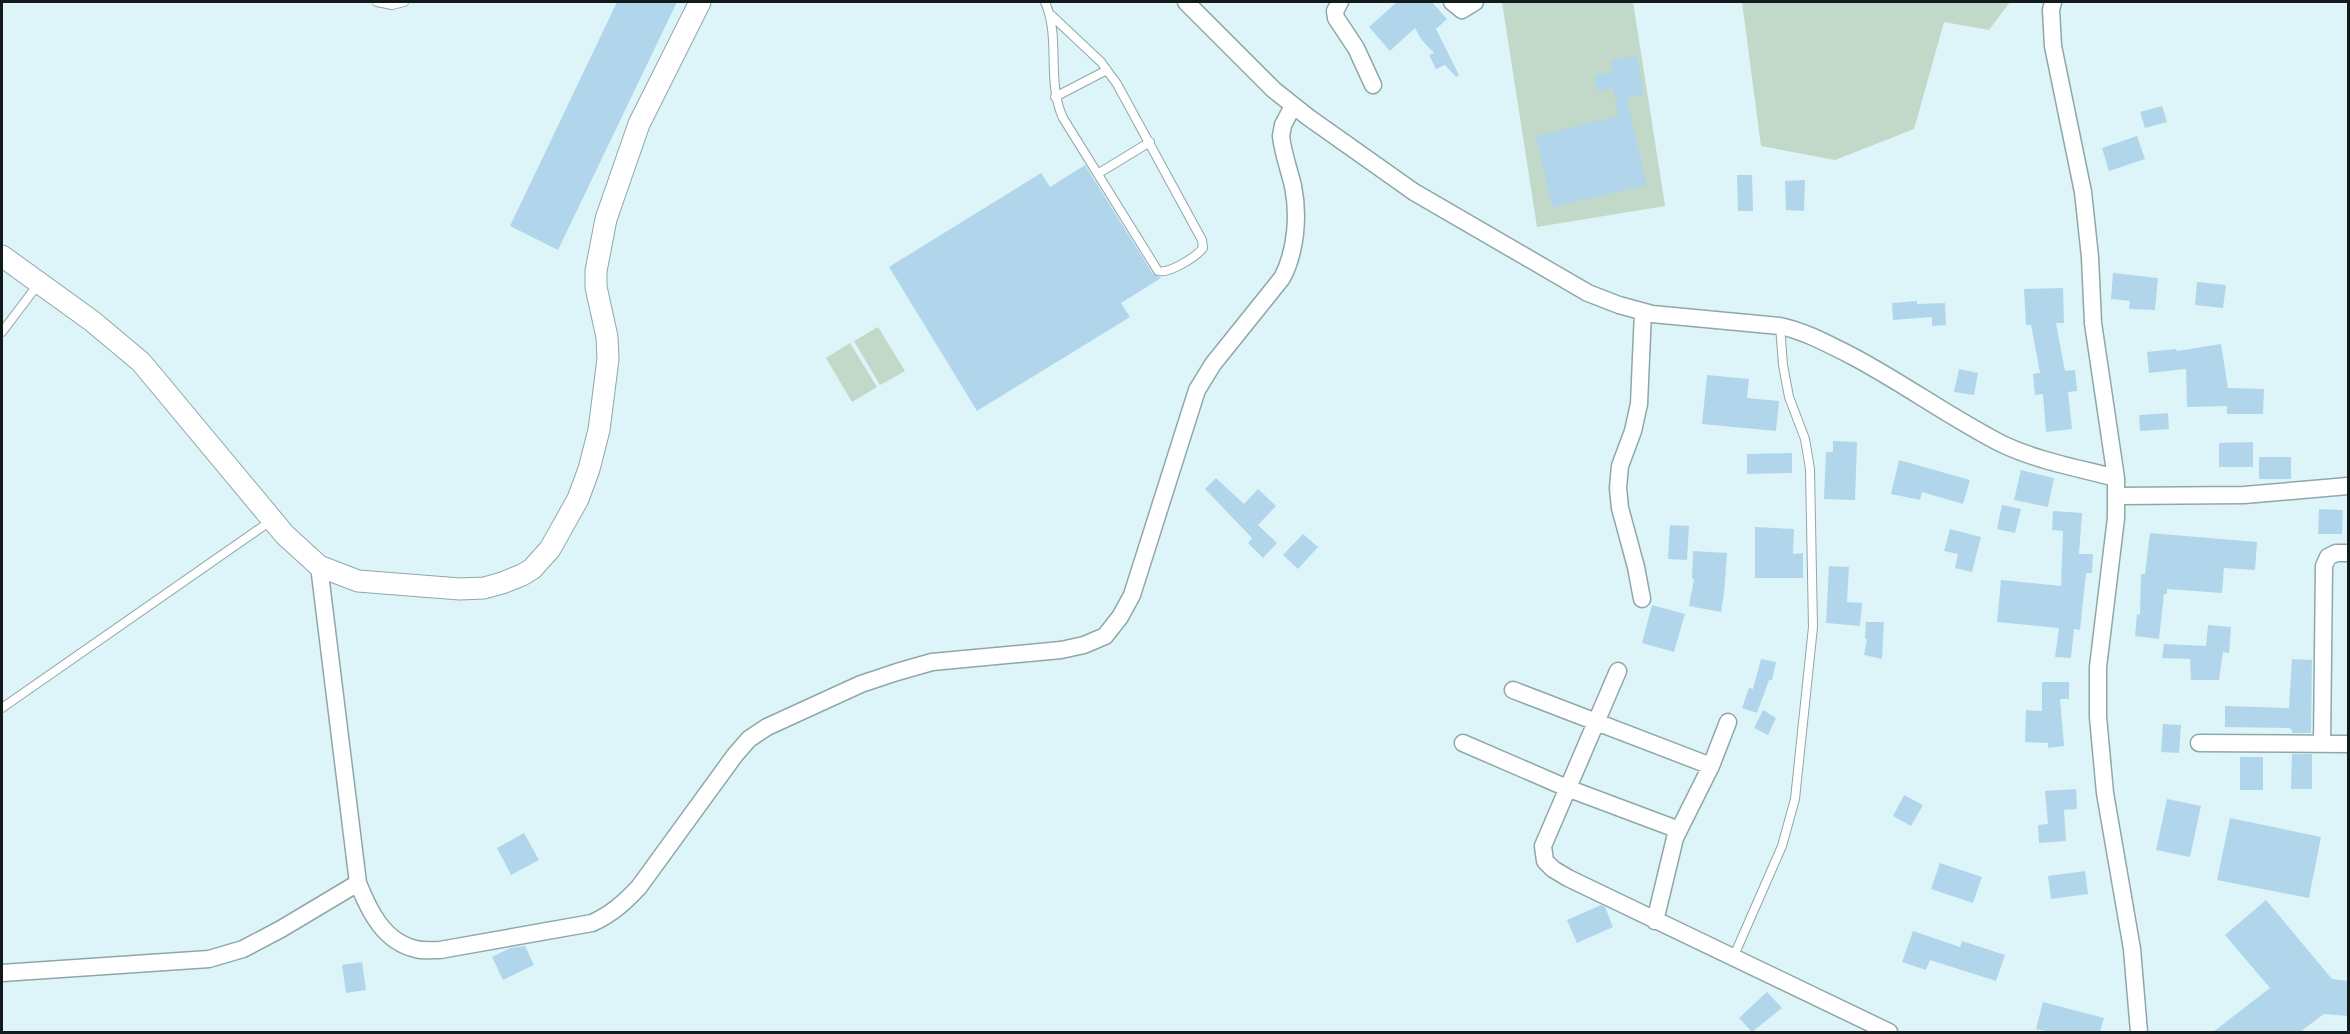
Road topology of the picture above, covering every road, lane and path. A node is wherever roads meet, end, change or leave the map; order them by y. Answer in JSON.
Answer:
{"nodes":[{"id":1,"x":378,"y":2,"type":"edge"},
{"id":2,"x":404,"y":2,"type":"edge"},
{"id":3,"x":700,"y":2,"type":"edge"},
{"id":4,"x":1045,"y":2,"type":"edge"},
{"id":5,"x":1186,"y":2,"type":"edge"},
{"id":6,"x":1340,"y":2,"type":"edge"},
{"id":7,"x":1452,"y":2,"type":"edge"},
{"id":8,"x":1475,"y":2,"type":"edge"},
{"id":9,"x":2053,"y":2,"type":"edge"},
{"id":10,"x":1051,"y":15,"type":"junction"},
{"id":11,"x":1107,"y":70,"type":"junction"},
{"id":12,"x":1372,"y":85,"type":"dead end"},
{"id":13,"x":1055,"y":97,"type":"junction"},
{"id":14,"x":1293,"y":106,"type":"junction"},
{"id":15,"x":1150,"y":142,"type":"junction"},
{"id":16,"x":1099,"y":172,"type":"junction"},
{"id":17,"x":2,"y":256,"type":"edge"},
{"id":18,"x":39,"y":283,"type":"junction"},
{"id":19,"x":1643,"y":312,"type":"junction"},
{"id":20,"x":1780,"y":326,"type":"junction"},
{"id":21,"x":2,"y":332,"type":"edge"},
{"id":22,"x":2116,"y":478,"type":"junction"},
{"id":23,"x":2349,"y":486,"type":"edge"},
{"id":24,"x":2118,"y":496,"type":"junction"},
{"id":25,"x":272,"y":519,"type":"junction"},
{"id":26,"x":2349,"y":553,"type":"edge"},
{"id":27,"x":319,"y":566,"type":"junction"},
{"id":28,"x":1642,"y":599,"type":"dead end"},
{"id":29,"x":1618,"y":671,"type":"dead end"},
{"id":30,"x":1513,"y":690,"type":"dead end"},
{"id":31,"x":2,"y":708,"type":"edge"},
{"id":32,"x":1596,"y":721,"type":"junction"},
{"id":33,"x":1728,"y":722,"type":"dead end"},
{"id":34,"x":1463,"y":743,"type":"dead end"},
{"id":35,"x":2199,"y":743,"type":"dead end"},
{"id":36,"x":2322,"y":744,"type":"junction"},
{"id":37,"x":2349,"y":744,"type":"edge"},
{"id":38,"x":1711,"y":766,"type":"junction"},
{"id":39,"x":1567,"y":788,"type":"junction"},
{"id":40,"x":1679,"y":830,"type":"junction"},
{"id":41,"x":358,"y":884,"type":"junction"},
{"id":42,"x":1655,"y":921,"type":"junction"},
{"id":43,"x":1733,"y":958,"type":"junction"},
{"id":44,"x":2,"y":973,"type":"edge"},
{"id":45,"x":1889,"y":1032,"type":"edge"},
{"id":46,"x":2139,"y":1032,"type":"edge"}],
"edges":[{"from":1,"to":2,"type":"lane"},
{"from":3,"to":27,"type":"street"},
{"from":4,"to":10,"type":"lane"},
{"from":5,"to":14,"type":"street"},
{"from":6,"to":12,"type":"street"},
{"from":7,"to":8,"type":"street"},
{"from":9,"to":22,"type":"street"},
{"from":10,"to":11,"type":"lane"},
{"from":10,"to":13,"type":"lane"},
{"from":11,"to":13,"type":"lane"},
{"from":11,"to":15,"type":"lane"},
{"from":13,"to":16,"type":"lane"},
{"from":14,"to":19,"type":"street"},
{"from":14,"to":41,"type":"street"},
{"from":15,"to":16,"type":"lane"},
{"from":15,"to":16,"type":"lane"},
{"from":17,"to":18,"type":"street"},
{"from":18,"to":21,"type":"lane"},
{"from":18,"to":25,"type":"street"},
{"from":19,"to":20,"type":"street"},
{"from":19,"to":28,"type":"street"},
{"from":20,"to":22,"type":"street"},
{"from":20,"to":43,"type":"lane"},
{"from":22,"to":24,"type":"street"},
{"from":23,"to":24,"type":"street"},
{"from":24,"to":46,"type":"street"},
{"from":25,"to":27,"type":"street"},
{"from":25,"to":31,"type":"lane"},
{"from":26,"to":36,"type":"street"},
{"from":27,"to":41,"type":"street"},
{"from":29,"to":32,"type":"street"},
{"from":30,"to":32,"type":"street"},
{"from":32,"to":38,"type":"street"},
{"from":32,"to":39,"type":"street"},
{"from":33,"to":38,"type":"street"},
{"from":34,"to":39,"type":"street"},
{"from":35,"to":36,"type":"street"},
{"from":36,"to":37,"type":"street"},
{"from":38,"to":40,"type":"street"},
{"from":39,"to":40,"type":"street"},
{"from":39,"to":42,"type":"street"},
{"from":40,"to":42,"type":"street"},
{"from":41,"to":44,"type":"street"},
{"from":42,"to":43,"type":"street"},
{"from":43,"to":45,"type":"street"}]}
